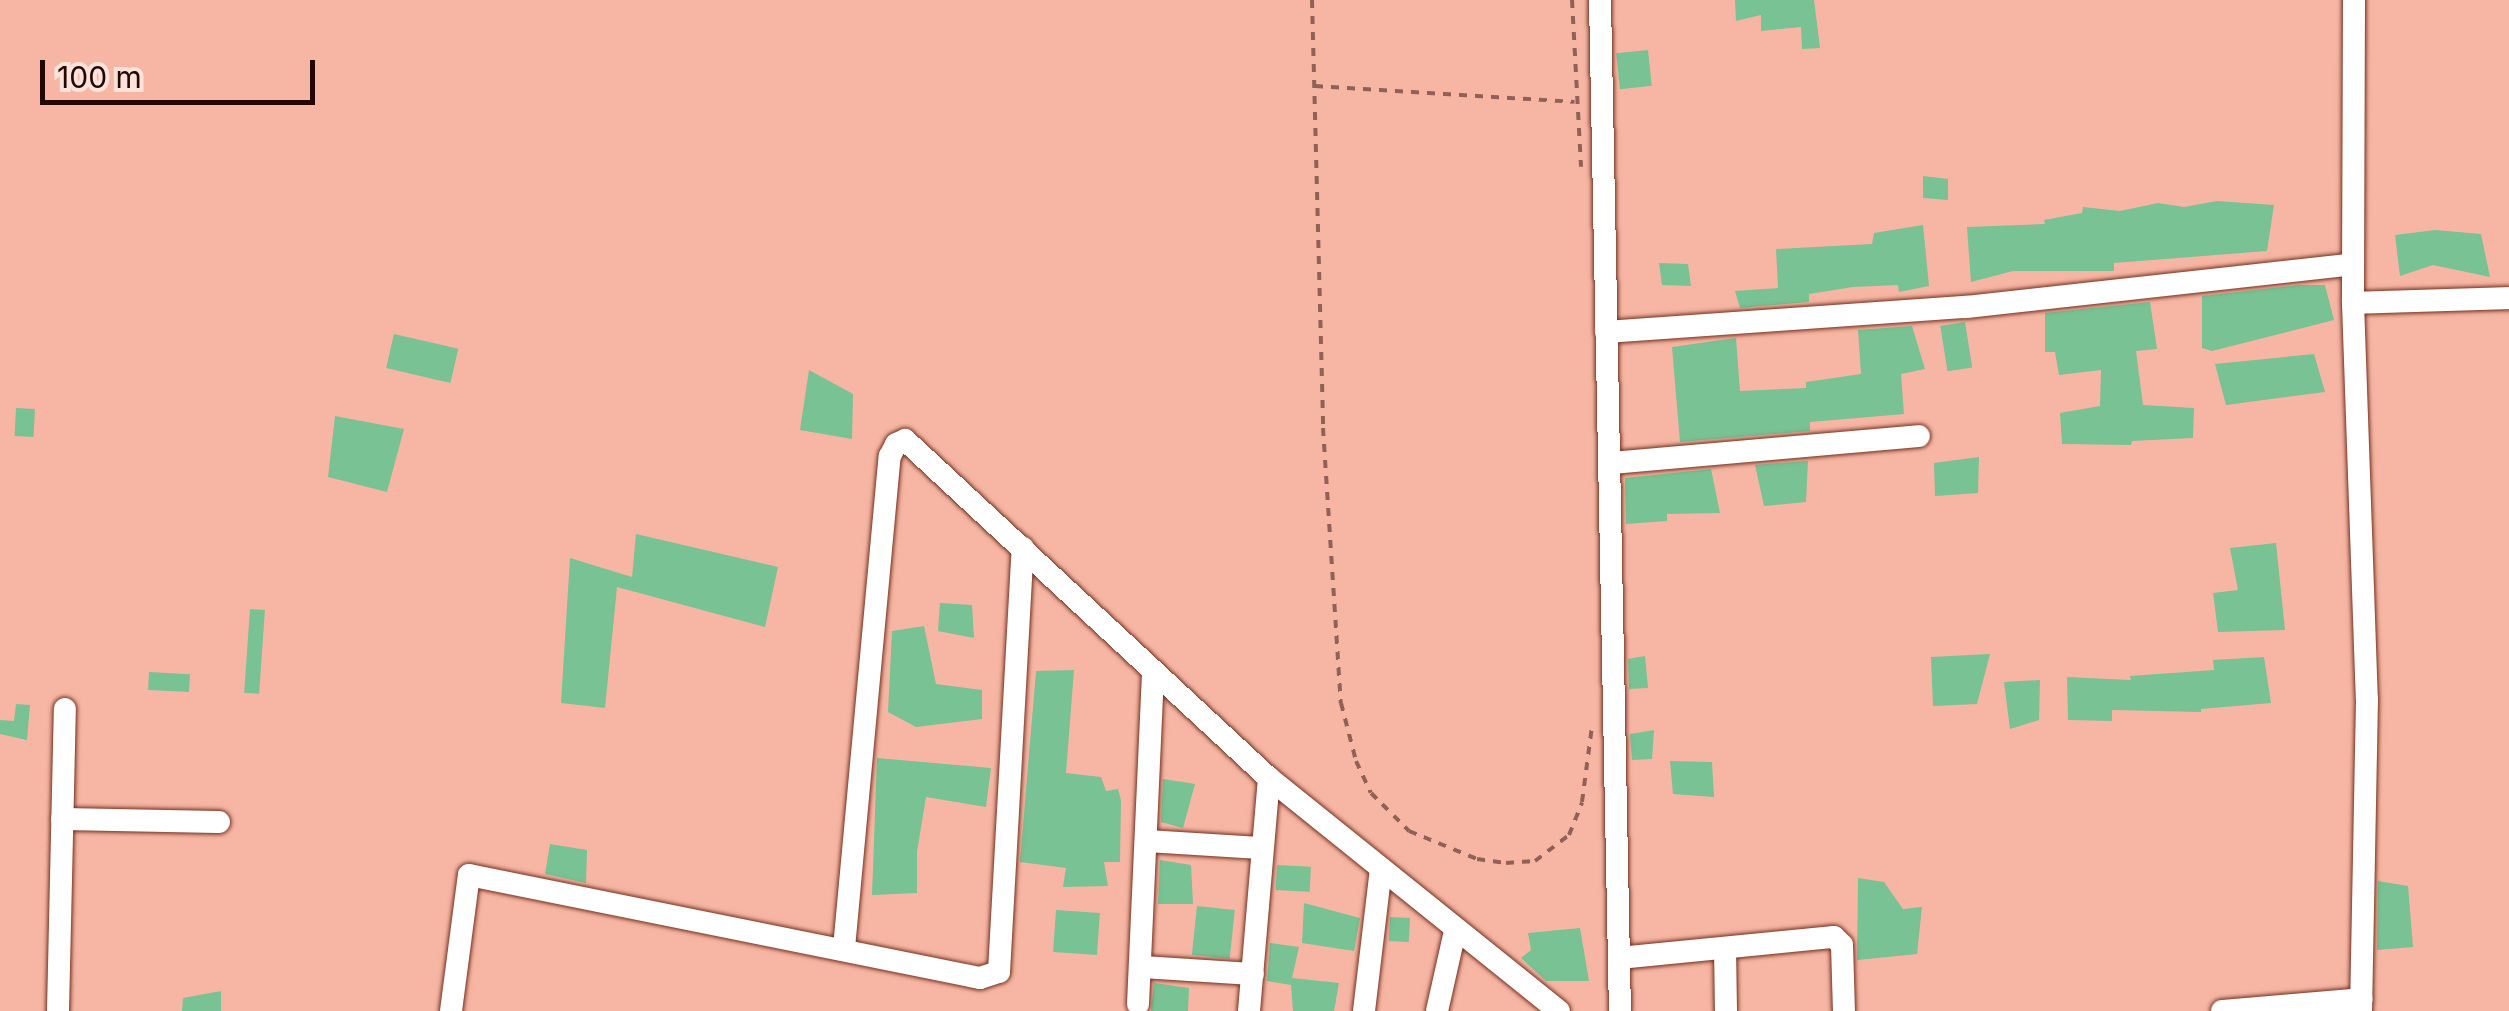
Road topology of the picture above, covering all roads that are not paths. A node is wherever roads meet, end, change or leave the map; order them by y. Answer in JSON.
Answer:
{"nodes":[{"id":1,"x":1600,"y":0,"type":"edge"},
{"id":2,"x":2354,"y":0,"type":"edge"},
{"id":3,"x":2353,"y":264,"type":"junction"},
{"id":4,"x":2509,"y":298,"type":"edge"},
{"id":5,"x":2353,"y":303,"type":"junction"},
{"id":6,"x":1606,"y":332,"type":"junction"},
{"id":7,"x":1919,"y":436,"type":"dead end"},
{"id":8,"x":1610,"y":463,"type":"junction"},
{"id":9,"x":1023,"y":548,"type":"junction"},
{"id":10,"x":1152,"y":672,"type":"junction"},
{"id":11,"x":65,"y":708,"type":"dead end"},
{"id":12,"x":1269,"y":778,"type":"junction"},
{"id":13,"x":62,"y":819,"type":"junction"},
{"id":14,"x":219,"y":822,"type":"dead end"},
{"id":15,"x":1146,"y":841,"type":"junction"},
{"id":16,"x":1261,"y":848,"type":"junction"},
{"id":17,"x":1380,"y":868,"type":"junction"},
{"id":18,"x":1456,"y":932,"type":"junction"},
{"id":19,"x":844,"y":948,"type":"junction"},
{"id":20,"x":1725,"y":948,"type":"junction"},
{"id":21,"x":1619,"y":958,"type":"junction"},
{"id":22,"x":1142,"y":968,"type":"junction"},
{"id":23,"x":1253,"y":974,"type":"junction"},
{"id":24,"x":1138,"y":1004,"type":"dead end"},
{"id":25,"x":2361,"y":1005,"type":"edge"},
{"id":26,"x":58,"y":1011,"type":"edge"},
{"id":27,"x":451,"y":1011,"type":"edge"},
{"id":28,"x":1249,"y":1011,"type":"edge"},
{"id":29,"x":1364,"y":1011,"type":"edge"},
{"id":30,"x":1437,"y":1011,"type":"edge"},
{"id":31,"x":1559,"y":1011,"type":"edge"},
{"id":32,"x":1620,"y":1011,"type":"edge"},
{"id":33,"x":1726,"y":1011,"type":"edge"},
{"id":34,"x":1844,"y":1011,"type":"edge"},
{"id":35,"x":2222,"y":1011,"type":"edge"}],
"edges":[{"from":1,"to":6,"type":"street"},
{"from":2,"to":3,"type":"street"},
{"from":3,"to":5,"type":"street"},
{"from":3,"to":6,"type":"street"},
{"from":4,"to":5,"type":"street"},
{"from":5,"to":25,"type":"street"},
{"from":6,"to":8,"type":"street"},
{"from":7,"to":8,"type":"street"},
{"from":8,"to":21,"type":"street"},
{"from":9,"to":10,"type":"street"},
{"from":9,"to":19,"type":"street"},
{"from":9,"to":19,"type":"street"},
{"from":10,"to":12,"type":"street"},
{"from":10,"to":15,"type":"street"},
{"from":11,"to":13,"type":"street"},
{"from":12,"to":16,"type":"street"},
{"from":12,"to":17,"type":"street"},
{"from":13,"to":14,"type":"street"},
{"from":13,"to":26,"type":"street"},
{"from":15,"to":16,"type":"street"},
{"from":15,"to":22,"type":"street"},
{"from":16,"to":23,"type":"street"},
{"from":17,"to":18,"type":"street"},
{"from":17,"to":29,"type":"street"},
{"from":18,"to":30,"type":"street"},
{"from":18,"to":31,"type":"street"},
{"from":19,"to":27,"type":"street"},
{"from":20,"to":21,"type":"street"},
{"from":20,"to":33,"type":"street"},
{"from":20,"to":34,"type":"street"},
{"from":21,"to":32,"type":"street"},
{"from":22,"to":23,"type":"street"},
{"from":22,"to":24,"type":"street"},
{"from":23,"to":28,"type":"street"},
{"from":25,"to":35,"type":"street"}]}
